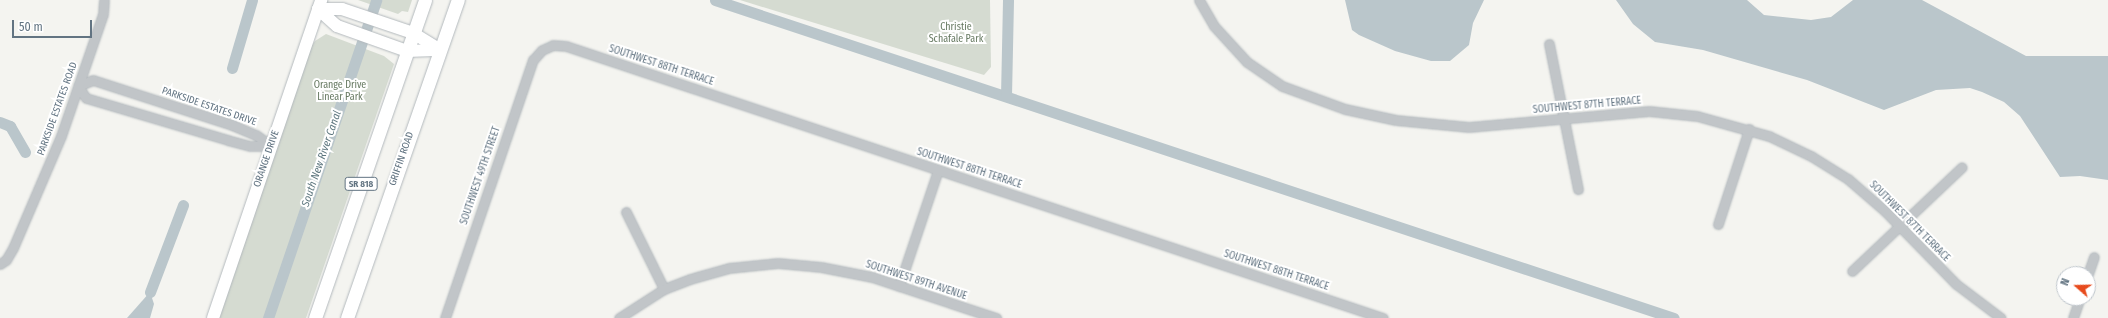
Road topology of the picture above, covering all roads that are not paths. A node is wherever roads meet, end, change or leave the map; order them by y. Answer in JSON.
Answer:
{"nodes":[{"id":1,"x":104,"y":0,"type":"edge"},
{"id":2,"x":425,"y":0,"type":"edge"},
{"id":3,"x":458,"y":0,"type":"edge"},
{"id":4,"x":1199,"y":0,"type":"edge"},
{"id":5,"x":320,"y":4,"type":"edge"},
{"id":6,"x":413,"y":33,"type":"junction"},
{"id":7,"x":1549,"y":44,"type":"dead end"},
{"id":8,"x":547,"y":48,"type":"joint"},
{"id":9,"x":440,"y":50,"type":"junction"},
{"id":10,"x":407,"y":51,"type":"junction"},
{"id":11,"x":78,"y":86,"type":"junction"},
{"id":12,"x":161,"y":102,"type":"junction"},
{"id":13,"x":1564,"y":118,"type":"junction"},
{"id":14,"x":155,"y":119,"type":"junction"},
{"id":15,"x":1749,"y":129,"type":"junction"},
{"id":16,"x":272,"y":146,"type":"junction"},
{"id":17,"x":1962,"y":167,"type":"dead end"},
{"id":18,"x":938,"y":170,"type":"junction"},
{"id":19,"x":1578,"y":189,"type":"dead end"},
{"id":20,"x":626,"y":212,"type":"dead end"},
{"id":21,"x":1718,"y":224,"type":"dead end"},
{"id":22,"x":1900,"y":227,"type":"junction"},
{"id":23,"x":2094,"y":256,"type":"dead end"},
{"id":24,"x":0,"y":264,"type":"edge"},
{"id":25,"x":2091,"y":266,"type":"edge"},
{"id":26,"x":1852,"y":271,"type":"dead end"},
{"id":27,"x":899,"y":286,"type":"junction"},
{"id":28,"x":664,"y":289,"type":"junction"},
{"id":29,"x":2077,"y":306,"type":"edge"},
{"id":30,"x":213,"y":318,"type":"edge"},
{"id":31,"x":315,"y":318,"type":"edge"},
{"id":32,"x":346,"y":318,"type":"edge"},
{"id":33,"x":445,"y":318,"type":"edge"},
{"id":34,"x":619,"y":318,"type":"edge"},
{"id":35,"x":996,"y":318,"type":"edge"},
{"id":36,"x":1383,"y":318,"type":"edge"},
{"id":37,"x":2001,"y":318,"type":"edge"},
{"id":38,"x":2073,"y":318,"type":"edge"}],
"edges":[{"from":1,"to":11,"type":"street","name":"PARKSIDE ESTATES ROAD"},
{"from":2,"to":6,"type":"main road","number":"SR 818"},
{"from":3,"to":9,"type":"main road","name":"GRIFFIN ROAD","number":"SR 818"},
{"from":4,"to":13,"type":"street","name":"SOUTHWEST 87TH TERRACE"},
{"from":5,"to":6,"type":"street"},
{"from":5,"to":10,"type":"street"},
{"from":5,"to":16,"type":"street","name":"ORANGE DRIVE"},
{"from":6,"to":9,"type":"street"},
{"from":6,"to":10,"type":"main road","number":"SR 818"},
{"from":7,"to":13,"type":"street"},
{"from":8,"to":18,"type":"street","name":"SOUTHWEST 88TH TERRACE"},
{"from":8,"to":33,"type":"street","name":"SOUTHWEST 49TH STREET"},
{"from":9,"to":10,"type":"street"},
{"from":9,"to":32,"type":"main road","name":"GRIFFIN ROAD","number":"SR 818"},
{"from":10,"to":31,"type":"main road","number":"SR 818"},
{"from":11,"to":12,"type":"street","name":"PARKSIDE ESTATES DRIVE"},
{"from":11,"to":14,"type":"street"},
{"from":11,"to":24,"type":"street","name":"PARKSIDE ESTATES ROAD"},
{"from":12,"to":14,"type":"street"},
{"from":12,"to":16,"type":"street","name":"PARKSIDE ESTATES DRIVE"},
{"from":13,"to":15,"type":"street","name":"SOUTHWEST 87TH TERRACE"},
{"from":13,"to":19,"type":"street"},
{"from":14,"to":16,"type":"street"},
{"from":15,"to":21,"type":"street"},
{"from":15,"to":22,"type":"street","name":"SOUTHWEST 87TH TERRACE"},
{"from":16,"to":30,"type":"street","name":"ORANGE DRIVE"},
{"from":17,"to":22,"type":"street"},
{"from":18,"to":27,"type":"street"},
{"from":18,"to":36,"type":"street","name":"SOUTHWEST 88TH TERRACE"},
{"from":20,"to":28,"type":"street"},
{"from":22,"to":26,"type":"street"},
{"from":22,"to":37,"type":"street","name":"SOUTHWEST 87TH TERRACE"},
{"from":23,"to":25,"type":"street"},
{"from":27,"to":28,"type":"street","name":"SOUTHWEST 89TH AVENUE"},
{"from":27,"to":35,"type":"street","name":"SOUTHWEST 89TH AVENUE"},
{"from":28,"to":34,"type":"street","name":"SOUTHWEST 89TH AVENUE"},
{"from":29,"to":38,"type":"street"}]}
